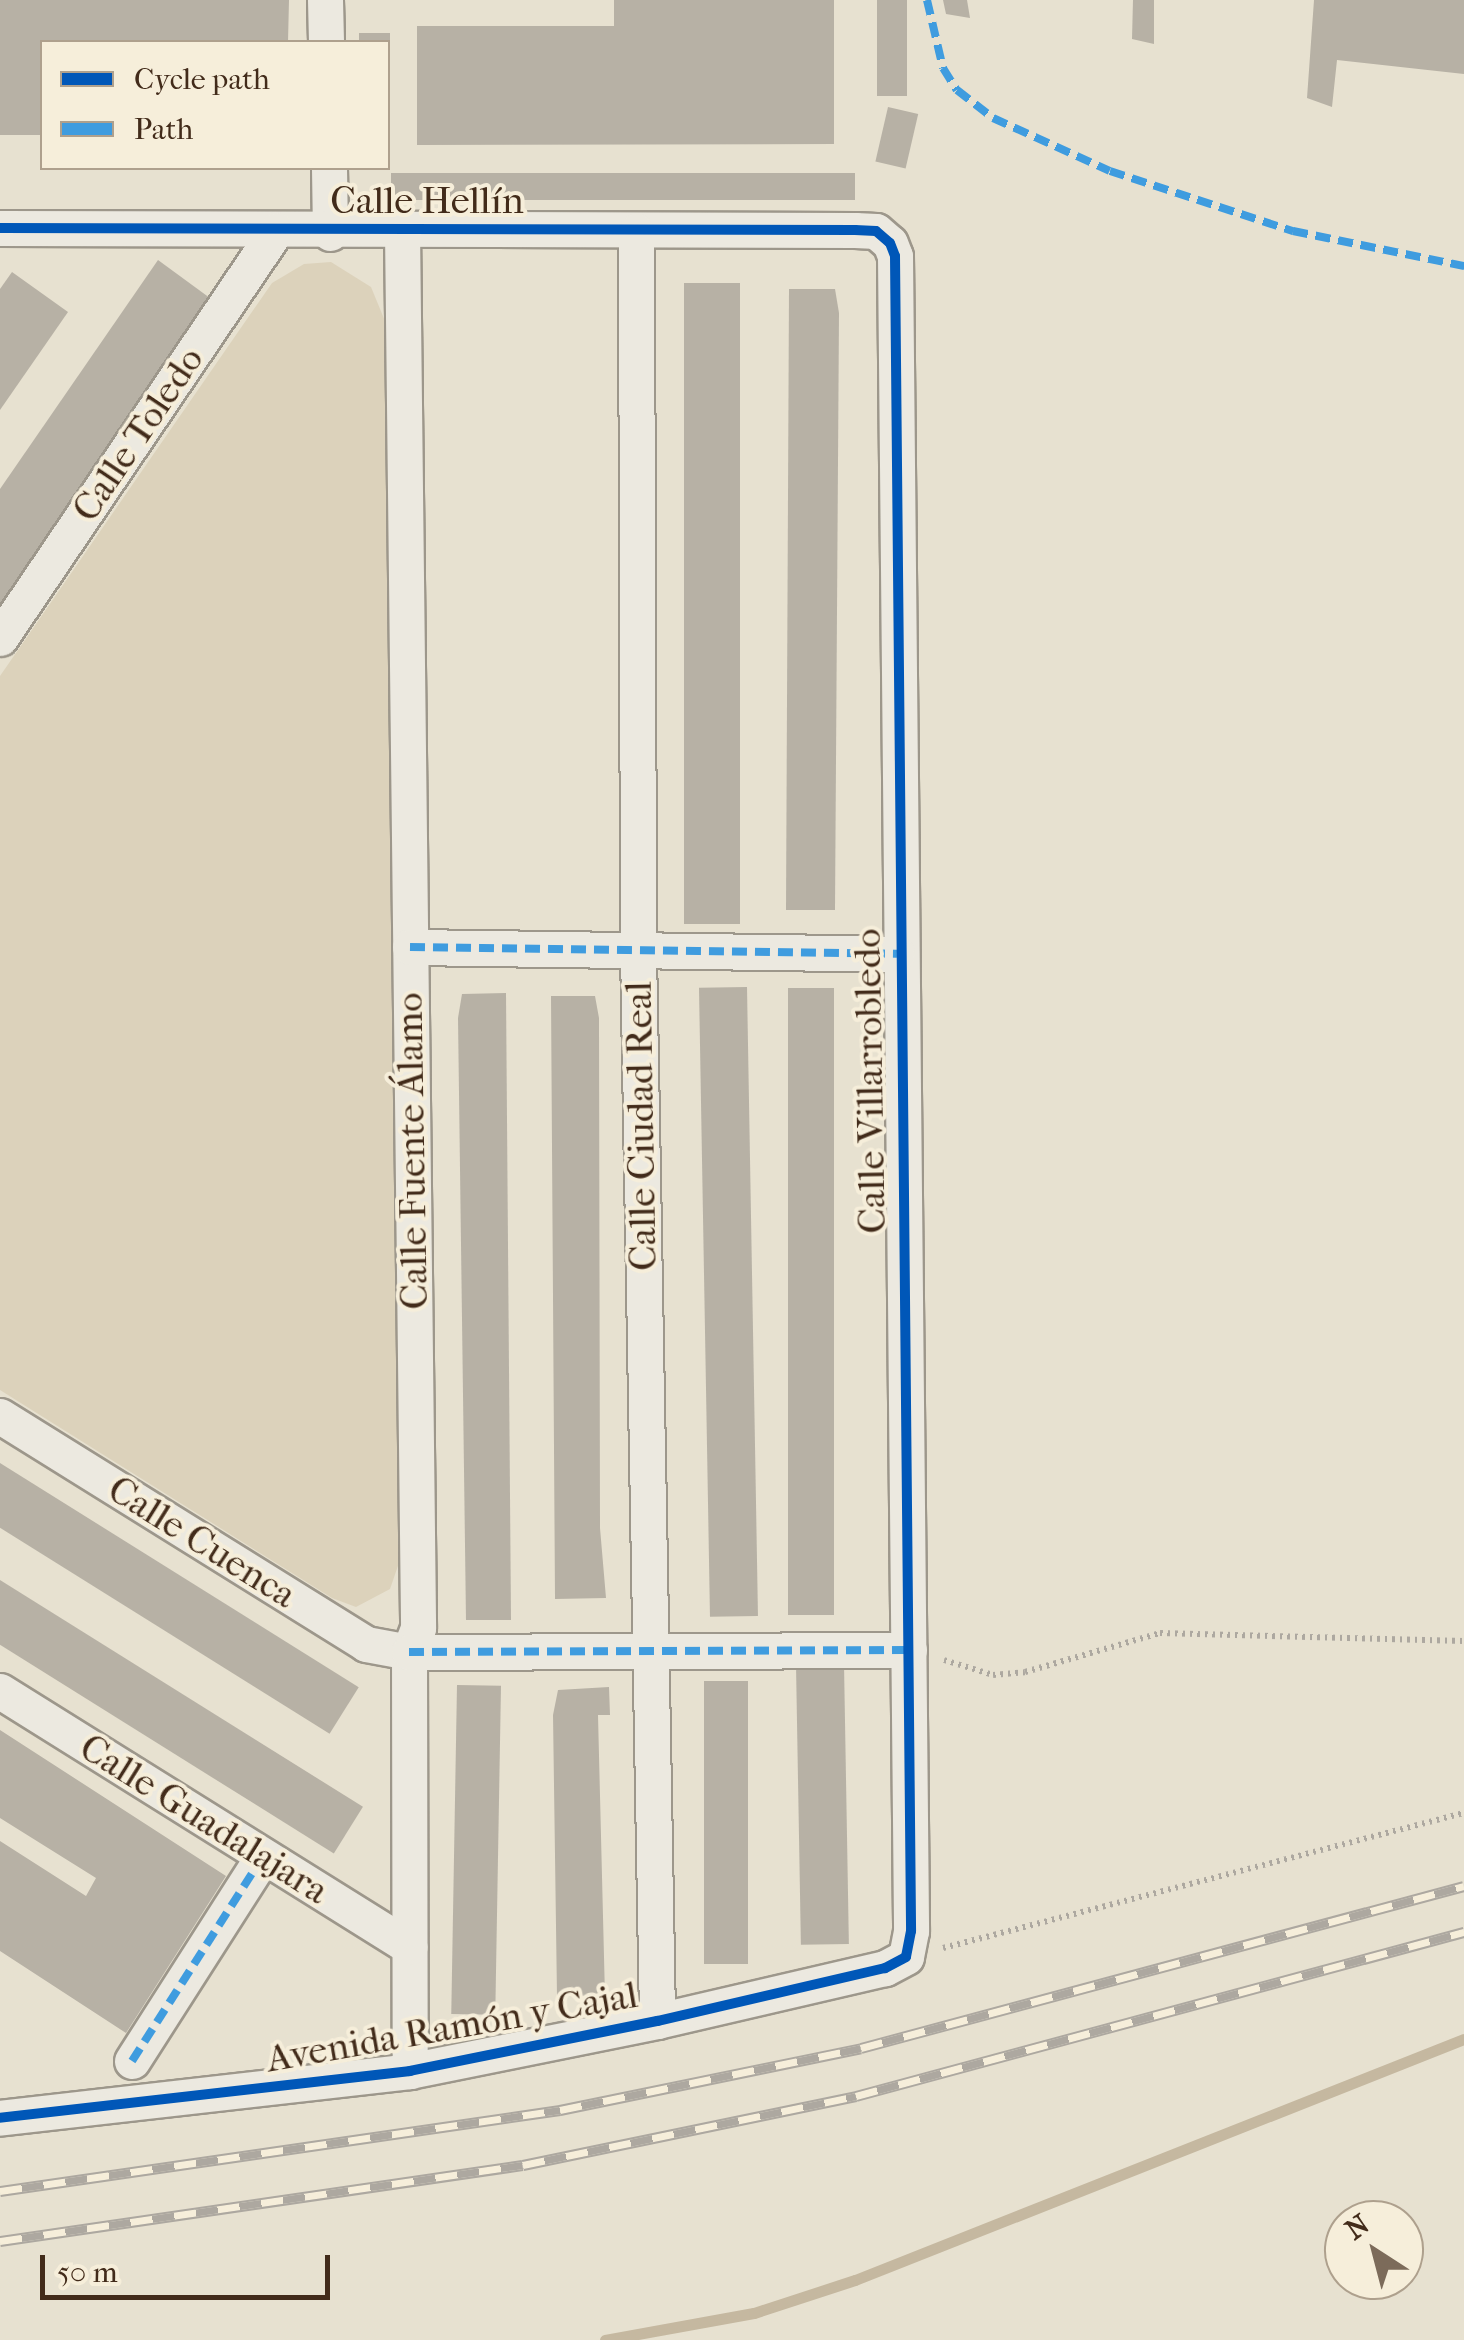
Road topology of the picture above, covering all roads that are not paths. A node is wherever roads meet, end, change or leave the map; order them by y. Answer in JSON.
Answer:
{"nodes":[{"id":1,"x":325,"y":0,"type":"edge"},
{"id":2,"x":326,"y":40,"type":"edge"},
{"id":3,"x":329,"y":170,"type":"edge"},
{"id":4,"x":0,"y":228,"type":"edge"},
{"id":5,"x":276,"y":230,"type":"junction"},
{"id":6,"x":402,"y":230,"type":"junction"},
{"id":7,"x":855,"y":230,"type":"joint"},
{"id":8,"x":636,"y":231,"type":"junction"},
{"id":9,"x":330,"y":233,"type":"junction"},
{"id":10,"x":0,"y":638,"type":"edge"},
{"id":11,"x":410,"y":946,"type":"junction"},
{"id":12,"x":638,"y":950,"type":"junction"},
{"id":13,"x":897,"y":954,"type":"junction"},
{"id":14,"x":0,"y":1416,"type":"edge"},
{"id":15,"x":909,"y":1650,"type":"junction"},
{"id":16,"x":409,"y":1652,"type":"junction"},
{"id":17,"x":651,"y":1652,"type":"junction"},
{"id":18,"x":0,"y":1691,"type":"edge"},
{"id":19,"x":263,"y":1856,"type":"junction"},
{"id":20,"x":409,"y":1947,"type":"junction"},
{"id":21,"x":906,"y":1957,"type":"joint"},
{"id":22,"x":657,"y":2022,"type":"junction"},
{"id":23,"x":132,"y":2062,"type":"dead end"},
{"id":24,"x":410,"y":2071,"type":"junction"},
{"id":25,"x":0,"y":2118,"type":"edge"}],
"edges":[{"from":1,"to":2,"type":"street"},
{"from":3,"to":9,"type":"street"},
{"from":4,"to":5,"type":"street","name":"Calle Hellín"},
{"from":5,"to":9,"type":"street","name":"Calle Hellín"},
{"from":5,"to":10,"type":"street","name":"Calle Toledo"},
{"from":6,"to":8,"type":"street","name":"Calle Hellín"},
{"from":6,"to":9,"type":"street","name":"Calle Hellín"},
{"from":6,"to":11,"type":"street","name":"Calle Fuente Álamo"},
{"from":7,"to":8,"type":"street","name":"Calle Hellín"},
{"from":7,"to":13,"type":"street","name":"Calle Villarrobledo"},
{"from":8,"to":12,"type":"street","name":"Calle Ciudad Real"},
{"from":11,"to":12,"type":"street"},
{"from":11,"to":16,"type":"street","name":"Calle Fuente Álamo"},
{"from":12,"to":13,"type":"street"},
{"from":12,"to":17,"type":"street","name":"Calle Ciudad Real"},
{"from":13,"to":15,"type":"street","name":"Calle Villarrobledo"},
{"from":14,"to":16,"type":"street","name":"Calle Cuenca"},
{"from":15,"to":17,"type":"street","name":"Calle Cuenca"},
{"from":15,"to":21,"type":"street","name":"Calle Villarrobledo"},
{"from":16,"to":17,"type":"street","name":"Calle Cuenca"},
{"from":16,"to":20,"type":"street","name":"Calle Fuente Álamo"},
{"from":17,"to":22,"type":"street","name":"Calle Ciudad Real"},
{"from":18,"to":19,"type":"street","name":"Calle Guadalajara"},
{"from":19,"to":20,"type":"street","name":"Calle Guadalajara"},
{"from":19,"to":23,"type":"street"},
{"from":20,"to":24,"type":"street","name":"Calle Fuente Álamo"},
{"from":21,"to":22,"type":"street","name":"Avenida Ramón y Cajal"},
{"from":22,"to":24,"type":"street","name":"Avenida Ramón y Cajal"},
{"from":24,"to":25,"type":"street","name":"Avenida Ramón y Cajal"}]}
